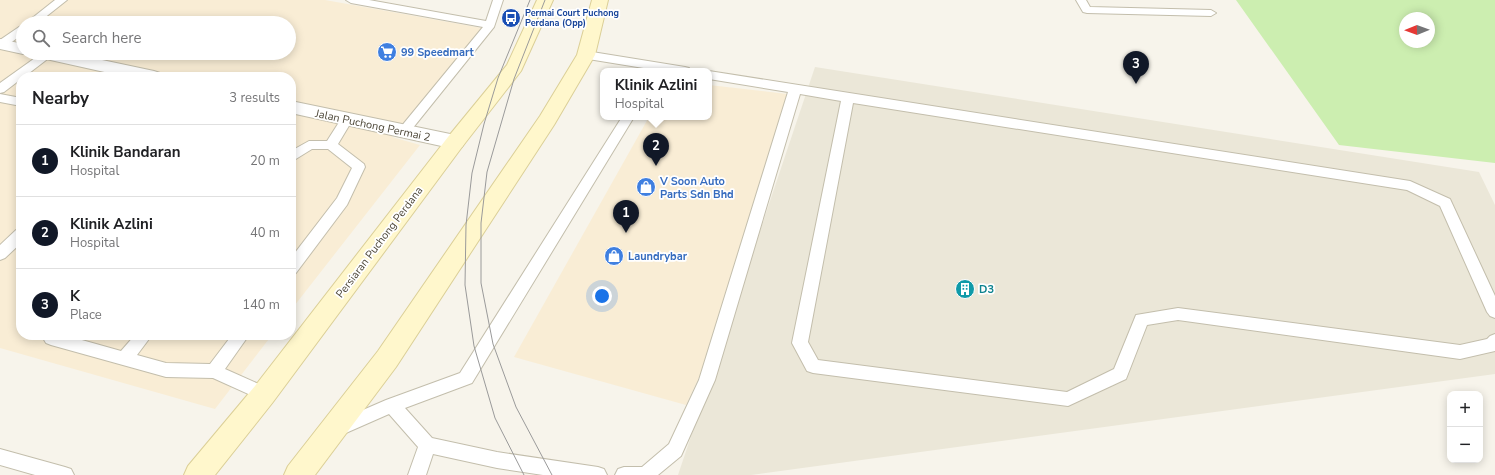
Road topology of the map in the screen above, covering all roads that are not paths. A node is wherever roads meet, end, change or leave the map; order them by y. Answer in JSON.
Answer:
{"nodes":[{"id":1,"x":62,"y":0,"type":"edge"},
{"id":2,"x":351,"y":0,"type":"edge"},
{"id":3,"x":498,"y":0,"type":"edge"},
{"id":4,"x":545,"y":0,"type":"edge"},
{"id":5,"x":600,"y":0,"type":"edge"},
{"id":6,"x":1081,"y":0,"type":"edge"},
{"id":7,"x":1211,"y":13,"type":"dead end"},
{"id":8,"x":40,"y":16,"type":"edge"},
{"id":9,"x":490,"y":25,"type":"junction"},
{"id":10,"x":16,"y":34,"type":"edge"},
{"id":11,"x":1,"y":44,"type":"edge"},
{"id":12,"x":16,"y":47,"type":"edge"},
{"id":13,"x":586,"y":55,"type":"junction"},
{"id":14,"x":37,"y":60,"type":"edge"},
{"id":15,"x":73,"y":60,"type":"edge"},
{"id":16,"x":653,"y":68,"type":"edge"},
{"id":17,"x":22,"y":72,"type":"edge"},
{"id":18,"x":130,"y":72,"type":"edge"},
{"id":19,"x":712,"y":75,"type":"edge"},
{"id":20,"x":16,"y":77,"type":"edge"},
{"id":21,"x":0,"y":89,"type":"edge"},
{"id":22,"x":795,"y":89,"type":"junction"},
{"id":23,"x":0,"y":98,"type":"edge"},
{"id":24,"x":848,"y":98,"type":"junction"},
{"id":25,"x":16,"y":101,"type":"edge"},
{"id":26,"x":296,"y":108,"type":"edge"},
{"id":27,"x":347,"y":119,"type":"junction"},
{"id":28,"x":626,"y":120,"type":"edge"},
{"id":29,"x":404,"y":131,"type":"junction"},
{"id":30,"x":455,"y":142,"type":"junction"},
{"id":31,"x":331,"y":145,"type":"junction"},
{"id":32,"x":296,"y":154,"type":"edge"},
{"id":33,"x":16,"y":239,"type":"edge"},
{"id":34,"x":0,"y":254,"type":"edge"},
{"id":35,"x":296,"y":262,"type":"edge"},
{"id":36,"x":1495,"y":312,"type":"edge"},
{"id":37,"x":57,"y":340,"type":"edge"},
{"id":38,"x":140,"y":340,"type":"edge"},
{"id":39,"x":237,"y":340,"type":"edge"},
{"id":40,"x":1495,"y":342,"type":"edge"},
{"id":41,"x":124,"y":359,"type":"junction"},
{"id":42,"x":214,"y":370,"type":"junction"},
{"id":43,"x":264,"y":394,"type":"junction"},
{"id":44,"x":392,"y":405,"type":"junction"},
{"id":45,"x":334,"y":430,"type":"junction"},
{"id":46,"x":427,"y":445,"type":"junction"},
{"id":47,"x":0,"y":457,"type":"edge"},
{"id":48,"x":65,"y":475,"type":"edge"},
{"id":49,"x":198,"y":475,"type":"edge"},
{"id":50,"x":298,"y":475,"type":"edge"},
{"id":51,"x":417,"y":475,"type":"edge"},
{"id":52,"x":598,"y":475,"type":"edge"},
{"id":53,"x":624,"y":475,"type":"edge"}],
"edges":[{"from":1,"to":8,"type":"lane"},
{"from":2,"to":9,"type":"lane"},
{"from":3,"to":9,"type":"lane"},
{"from":4,"to":30,"type":"main road","name":"Persiaran Puchong Perdana"},
{"from":5,"to":13,"type":"main road"},
{"from":6,"to":7,"type":"lane"},
{"from":9,"to":29,"type":"lane"},
{"from":10,"to":11,"type":"lane"},
{"from":11,"to":12,"type":"street"},
{"from":13,"to":16,"type":"lane"},
{"from":13,"to":45,"type":"main road"},
{"from":14,"to":17,"type":"lane"},
{"from":15,"to":18,"type":"street"},
{"from":19,"to":22,"type":"lane"},
{"from":20,"to":21,"type":"lane"},
{"from":22,"to":24,"type":"lane"},
{"from":22,"to":53,"type":"lane"},
{"from":23,"to":25,"type":"lane"},
{"from":24,"to":36,"type":"lane"},
{"from":24,"to":40,"type":"lane"},
{"from":26,"to":27,"type":"street","name":"Jalan Puchong Permai 2"},
{"from":27,"to":29,"type":"street","name":"Jalan Puchong Permai 2"},
{"from":27,"to":31,"type":"lane"},
{"from":28,"to":44,"type":"lane"},
{"from":29,"to":30,"type":"street","name":"Jalan Puchong Permai 2"},
{"from":30,"to":43,"type":"main road","name":"Persiaran Puchong Perdana"},
{"from":31,"to":32,"type":"lane"},
{"from":31,"to":35,"type":"lane"},
{"from":33,"to":34,"type":"lane"},
{"from":37,"to":41,"type":"lane"},
{"from":38,"to":41,"type":"lane"},
{"from":39,"to":42,"type":"lane"},
{"from":41,"to":42,"type":"lane"},
{"from":42,"to":43,"type":"lane"},
{"from":43,"to":49,"type":"main road","name":"Persiaran Puchong Perdana"},
{"from":44,"to":45,"type":"lane"},
{"from":44,"to":46,"type":"lane"},
{"from":45,"to":50,"type":"main road"},
{"from":46,"to":51,"type":"lane"},
{"from":46,"to":52,"type":"lane"},
{"from":47,"to":48,"type":"lane"}]}
